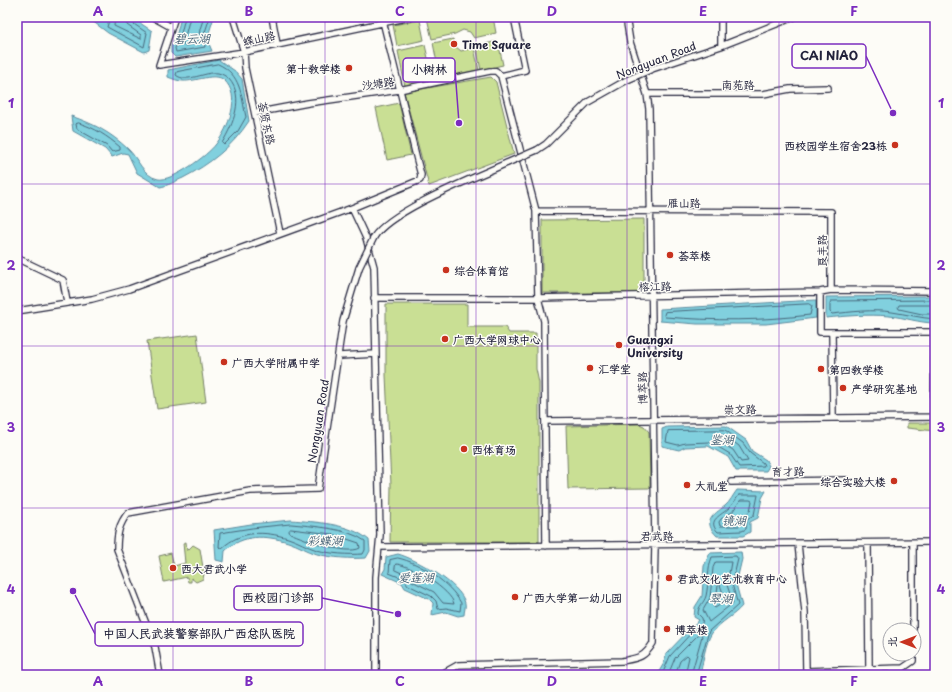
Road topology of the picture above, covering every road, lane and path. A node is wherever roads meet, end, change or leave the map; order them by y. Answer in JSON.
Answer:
{"nodes":[{"id":1,"x":153,"y":17,"type":"edge"},
{"id":2,"x":175,"y":17,"type":"edge"},
{"id":3,"x":233,"y":17,"type":"edge"},
{"id":4,"x":272,"y":17,"type":"edge"},
{"id":5,"x":410,"y":17,"type":"edge"},
{"id":6,"x":514,"y":17,"type":"edge"},
{"id":7,"x":626,"y":17,"type":"edge"},
{"id":8,"x":721,"y":17,"type":"edge"},
{"id":9,"x":794,"y":17,"type":"edge"},
{"id":10,"x":382,"y":20,"type":"edge"},
{"id":11,"x":171,"y":27,"type":"junction"},
{"id":12,"x":277,"y":44,"type":"junction"},
{"id":13,"x":721,"y":46,"type":"junction"},
{"id":14,"x":244,"y":52,"type":"junction"},
{"id":15,"x":501,"y":76,"type":"junction"},
{"id":16,"x":828,"y":88,"type":"dead end"},
{"id":17,"x":399,"y":90,"type":"junction"},
{"id":18,"x":647,"y":94,"type":"junction"},
{"id":19,"x":255,"y":114,"type":"junction"},
{"id":20,"x":352,"y":208,"type":"junction"},
{"id":21,"x":536,"y":211,"type":"junction"},
{"id":22,"x":650,"y":212,"type":"junction"},
{"id":23,"x":831,"y":212,"type":"joint"},
{"id":24,"x":280,"y":233,"type":"junction"},
{"id":25,"x":17,"y":258,"type":"edge"},
{"id":26,"x":831,"y":290,"type":"junction"},
{"id":27,"x":935,"y":290,"type":"edge"},
{"id":28,"x":820,"y":292,"type":"junction"},
{"id":29,"x":651,"y":296,"type":"junction"},
{"id":30,"x":374,"y":298,"type":"junction"},
{"id":31,"x":538,"y":298,"type":"junction"},
{"id":32,"x":67,"y":302,"type":"junction"},
{"id":33,"x":17,"y":311,"type":"edge"},
{"id":34,"x":832,"y":332,"type":"junction"},
{"id":35,"x":935,"y":332,"type":"edge"},
{"id":36,"x":376,"y":354,"type":"junction"},
{"id":37,"x":339,"y":356,"type":"junction"},
{"id":38,"x":935,"y":417,"type":"edge"},
{"id":39,"x":833,"y":418,"type":"junction"},
{"id":40,"x":653,"y":420,"type":"junction"},
{"id":41,"x":545,"y":421,"type":"junction"},
{"id":42,"x":846,"y":480,"type":"dead end"},
{"id":43,"x":731,"y":482,"type":"dead end"},
{"id":44,"x":935,"y":542,"type":"edge"},
{"id":45,"x":868,"y":543,"type":"junction"},
{"id":46,"x":913,"y":543,"type":"junction"},
{"id":47,"x":798,"y":544,"type":"junction"},
{"id":48,"x":655,"y":545,"type":"junction"},
{"id":49,"x":546,"y":546,"type":"junction"},
{"id":50,"x":379,"y":547,"type":"junction"},
{"id":51,"x":913,"y":622,"type":"edge"},
{"id":52,"x":912,"y":662,"type":"edge"},
{"id":53,"x":869,"y":669,"type":"junction"},
{"id":54,"x":160,"y":675,"type":"edge"},
{"id":55,"x":376,"y":675,"type":"edge"},
{"id":56,"x":440,"y":675,"type":"edge"}],
"edges":[{"from":1,"to":11,"type":"street"},
{"from":2,"to":11,"type":"street"},
{"from":3,"to":14,"type":"street","name":"荟贤东路"},
{"from":4,"to":12,"type":"street"},
{"from":5,"to":10,"type":"street","name":"蝶山路"},
{"from":6,"to":15,"type":"street"},
{"from":7,"to":18,"type":"street","name":"博萃路"},
{"from":8,"to":13,"type":"street"},
{"from":9,"to":13,"type":"street","name":"Nongyuan Road"},
{"from":10,"to":12,"type":"street","name":"蝶山路"},
{"from":10,"to":17,"type":"street"},
{"from":11,"to":14,"type":"street","name":"蝶山路"},
{"from":12,"to":14,"type":"street","name":"蝶山路"},
{"from":13,"to":37,"type":"street","name":"Nongyuan Road","bridge":true},
{"from":14,"to":19,"type":"street","name":"荟贤东路"},
{"from":15,"to":17,"type":"street","name":"沙塘路"},
{"from":15,"to":21,"type":"street"},
{"from":16,"to":18,"type":"street","name":"南苑路"},
{"from":17,"to":19,"type":"street","name":"沙塘路"},
{"from":17,"to":20,"type":"street"},
{"from":18,"to":22,"type":"street","name":"博萃路"},
{"from":19,"to":24,"type":"street","name":"荟贤东路"},
{"from":20,"to":24,"type":"street"},
{"from":20,"to":30,"type":"street"},
{"from":21,"to":22,"type":"street","name":"雁山路"},
{"from":21,"to":31,"type":"street"},
{"from":22,"to":23,"type":"street","name":"雁山路"},
{"from":22,"to":29,"type":"street","name":"博萃路"},
{"from":23,"to":26,"type":"street","name":"良丰路"},
{"from":24,"to":32,"type":"street"},
{"from":25,"to":32,"type":"street"},
{"from":26,"to":27,"type":"street","name":"榕江路"},
{"from":26,"to":28,"type":"street","name":"榕江路"},
{"from":28,"to":29,"type":"street","name":"榕江路"},
{"from":28,"to":34,"type":"street"},
{"from":29,"to":31,"type":"street","name":"榕江路"},
{"from":29,"to":40,"type":"street","name":"博萃路"},
{"from":30,"to":31,"type":"street","name":"榕江路"},
{"from":30,"to":36,"type":"street"},
{"from":31,"to":41,"type":"street"},
{"from":32,"to":33,"type":"street"},
{"from":34,"to":35,"type":"street"},
{"from":34,"to":39,"type":"street"},
{"from":35,"to":38,"type":"street"},
{"from":36,"to":37,"type":"street"},
{"from":36,"to":50,"type":"street"},
{"from":37,"to":54,"type":"street","name":"Nongyuan Road"},
{"from":38,"to":39,"type":"street","name":"崇文路"},
{"from":39,"to":40,"type":"street","name":"崇文路"},
{"from":40,"to":41,"type":"street","name":"崇文路"},
{"from":40,"to":48,"type":"street","name":"博萃路"},
{"from":41,"to":49,"type":"street"},
{"from":42,"to":43,"type":"street","name":"育才路"},
{"from":44,"to":46,"type":"street","name":"君武路"},
{"from":45,"to":46,"type":"street","name":"君武路"},
{"from":45,"to":47,"type":"street","name":"君武路"},
{"from":45,"to":53,"type":"street"},
{"from":46,"to":51,"type":"street"},
{"from":47,"to":48,"type":"street","name":"君武路"},
{"from":47,"to":53,"type":"street"},
{"from":48,"to":49,"type":"street","name":"君武路"},
{"from":48,"to":56,"type":"street","name":"博萃路"},
{"from":49,"to":50,"type":"street","name":"君武路"},
{"from":50,"to":55,"type":"street"},
{"from":52,"to":53,"type":"street"}]}
